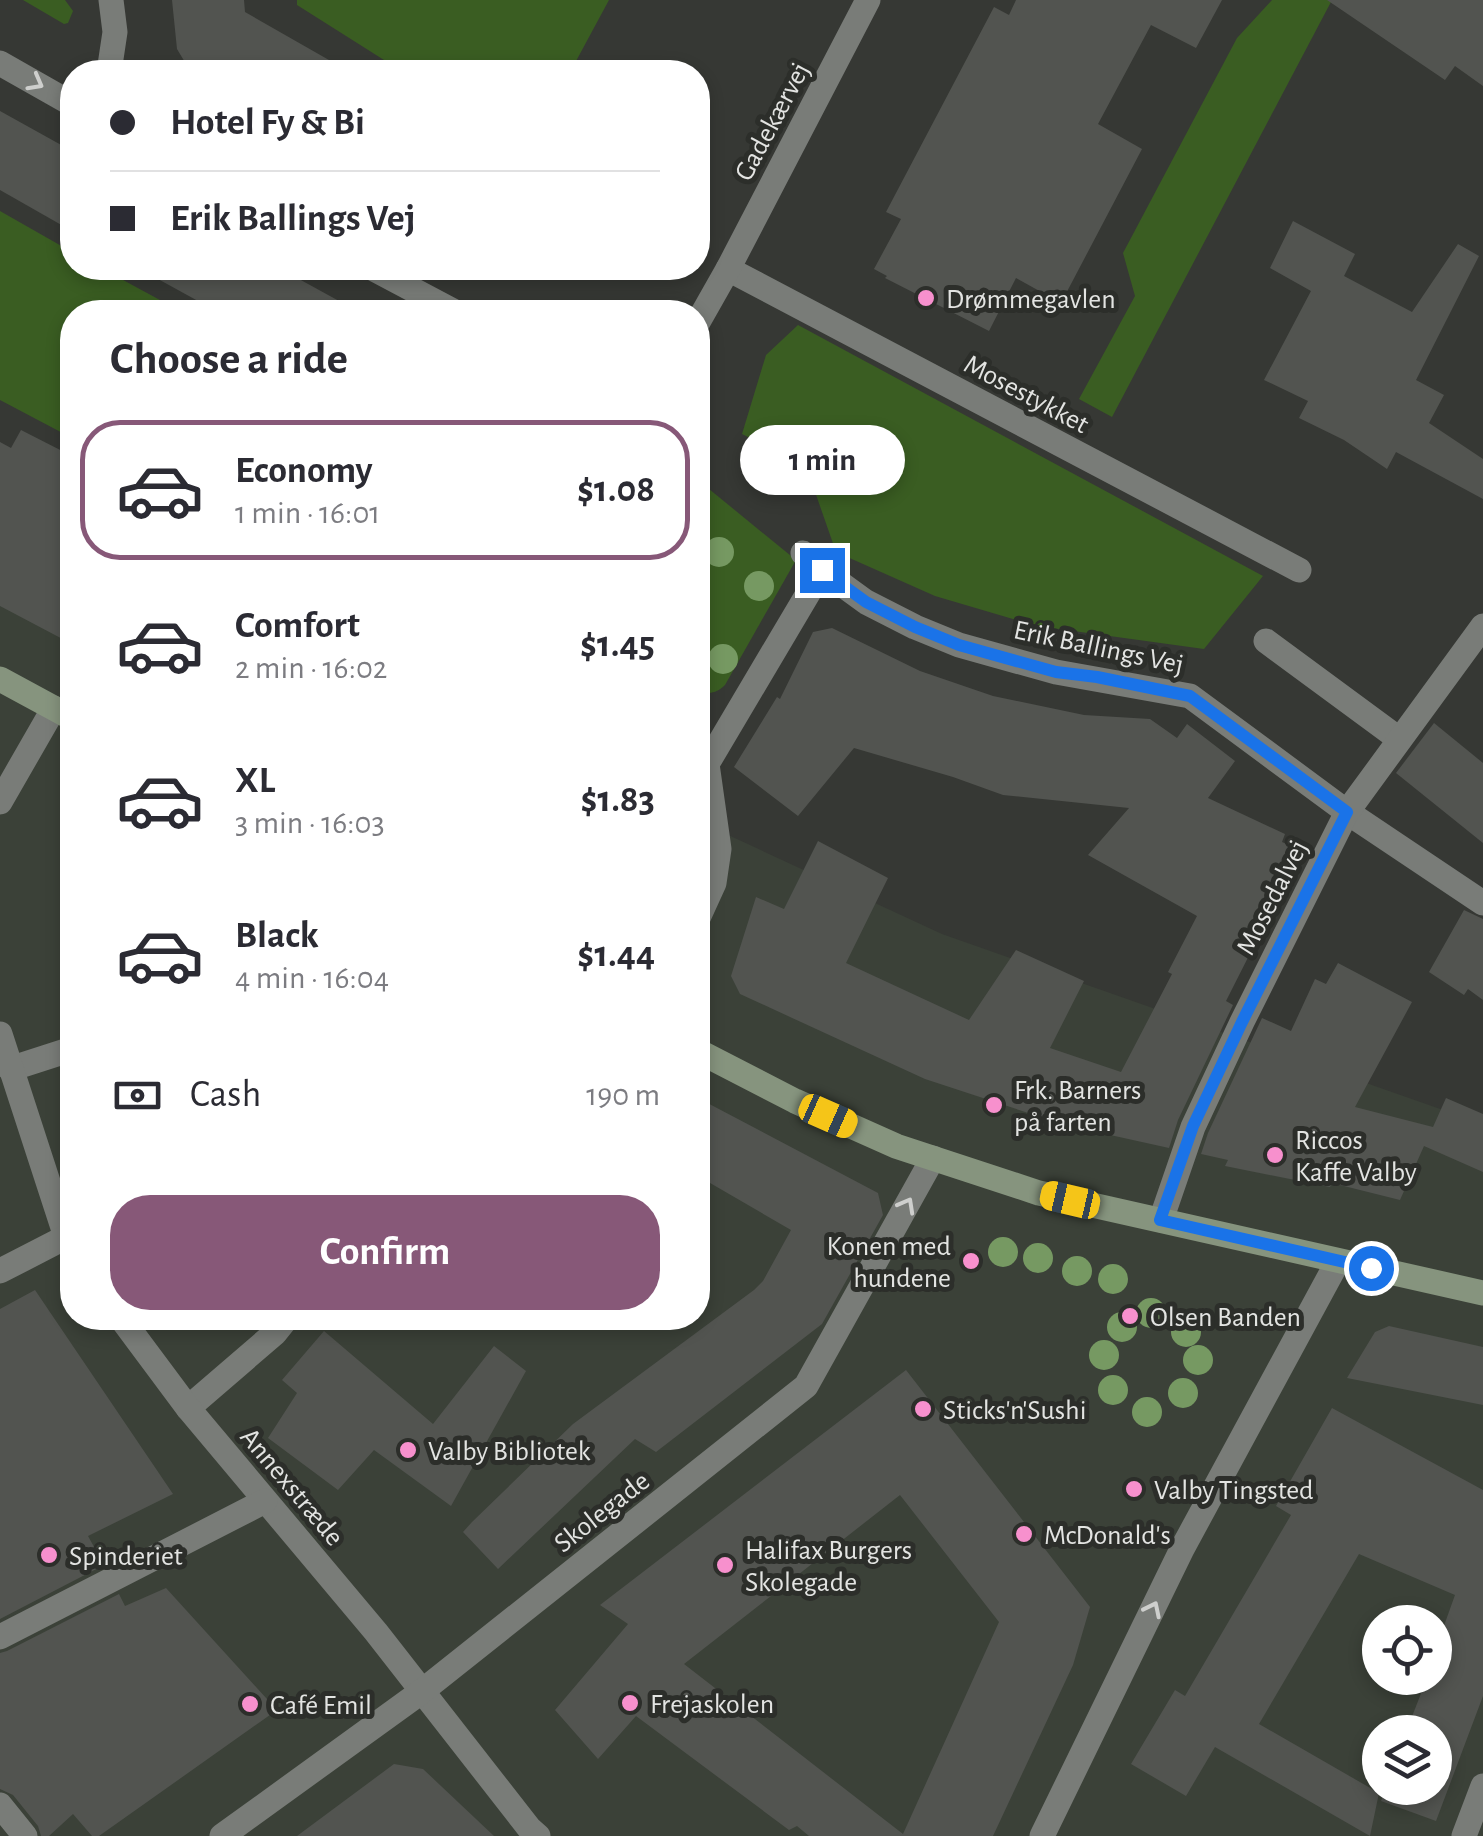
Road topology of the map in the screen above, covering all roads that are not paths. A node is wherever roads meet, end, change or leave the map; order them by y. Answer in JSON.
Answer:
{"nodes":[{"id":1,"x":111,"y":0,"type":"edge"},
{"id":2,"x":868,"y":0,"type":"edge"},
{"id":3,"x":111,"y":60,"type":"edge"},
{"id":4,"x":0,"y":63,"type":"edge"},
{"id":5,"x":60,"y":97,"type":"edge"},
{"id":6,"x":728,"y":269,"type":"junction"},
{"id":7,"x":395,"y":280,"type":"edge"},
{"id":8,"x":432,"y":300,"type":"edge"},
{"id":9,"x":710,"y":301,"type":"edge"},
{"id":10,"x":1298,"y":570,"type":"dead end"},
{"id":11,"x":1483,"y":626,"type":"edge"},
{"id":12,"x":1266,"y":641,"type":"dead end"},
{"id":13,"x":0,"y":679,"type":"edge"},
{"id":14,"x":60,"y":711,"type":"edge"},
{"id":15,"x":60,"y":717,"type":"edge"},
{"id":16,"x":1398,"y":739,"type":"junction"},
{"id":17,"x":710,"y":740,"type":"edge"},
{"id":18,"x":710,"y":799,"type":"edge"},
{"id":19,"x":0,"y":802,"type":"edge"},
{"id":20,"x":1347,"y":812,"type":"junction"},
{"id":21,"x":710,"y":892,"type":"edge"},
{"id":22,"x":1483,"y":903,"type":"edge"},
{"id":23,"x":0,"y":1034,"type":"edge"},
{"id":24,"x":60,"y":1053,"type":"edge"},
{"id":25,"x":710,"y":1057,"type":"edge"},
{"id":26,"x":10,"y":1069,"type":"junction"},
{"id":27,"x":933,"y":1158,"type":"junction"},
{"id":28,"x":60,"y":1216,"type":"edge"},
{"id":29,"x":1160,"y":1220,"type":"junction"},
{"id":30,"x":60,"y":1246,"type":"edge"},
{"id":31,"x":1338,"y":1261,"type":"junction"},
{"id":32,"x":0,"y":1270,"type":"edge"},
{"id":33,"x":1483,"y":1293,"type":"edge"},
{"id":34,"x":130,"y":1330,"type":"edge"},
{"id":35,"x":278,"y":1330,"type":"edge"},
{"id":36,"x":188,"y":1408,"type":"junction"},
{"id":37,"x":265,"y":1500,"type":"junction"},
{"id":38,"x":0,"y":1637,"type":"edge"},
{"id":39,"x":422,"y":1692,"type":"junction"},
{"id":40,"x":1483,"y":1786,"type":"edge"},
{"id":41,"x":0,"y":1805,"type":"edge"},
{"id":42,"x":25,"y":1836,"type":"edge"},
{"id":43,"x":222,"y":1836,"type":"edge"},
{"id":44,"x":538,"y":1836,"type":"edge"},
{"id":45,"x":1042,"y":1836,"type":"edge"},
{"id":46,"x":1464,"y":1836,"type":"edge"}],
"edges":[{"from":1,"to":3,"type":"street"},
{"from":2,"to":6,"type":"street","name":"Gadekærvej"},
{"from":4,"to":5,"type":"street","one_way":true},
{"from":6,"to":9,"type":"street","name":"Gadekærvej"},
{"from":6,"to":10,"type":"street","name":"Mosestykket"},
{"from":7,"to":8,"type":"street"},
{"from":11,"to":16,"type":"street","name":"Mosedalvej"},
{"from":12,"to":16,"type":"street"},
{"from":13,"to":14,"type":"street"},
{"from":15,"to":19,"type":"street"},
{"from":16,"to":20,"type":"street","name":"Mosedalvej"},
{"from":17,"to":20,"type":"street","name":"Erik Ballings Vej"},
{"from":18,"to":21,"type":"street","name":"Erik Ballings Vej"},
{"from":20,"to":22,"type":"street","name":"Erik Ballings Vej"},
{"from":20,"to":29,"type":"street","name":"Mosedalvej"},
{"from":23,"to":26,"type":"street"},
{"from":24,"to":26,"type":"street"},
{"from":25,"to":27,"type":"street"},
{"from":26,"to":28,"type":"street"},
{"from":27,"to":29,"type":"street"},
{"from":39,"to":27,"type":"street","name":"Skolegade","one_way":true},
{"from":29,"to":31,"type":"street"},
{"from":30,"to":32,"type":"street"},
{"from":31,"to":33,"type":"street"},
{"from":45,"to":31,"type":"street","one_way":true},
{"from":34,"to":36,"type":"street","name":"Annexstræde"},
{"from":35,"to":36,"type":"street"},
{"from":36,"to":37,"type":"street","name":"Annexstræde"},
{"from":37,"to":38,"type":"street"},
{"from":37,"to":39,"type":"street","name":"Annexstræde"},
{"from":39,"to":43,"type":"street","name":"Skolegade"},
{"from":39,"to":44,"type":"street","name":"Annexstræde"},
{"from":40,"to":46,"type":"street"},
{"from":41,"to":42,"type":"street"}]}
